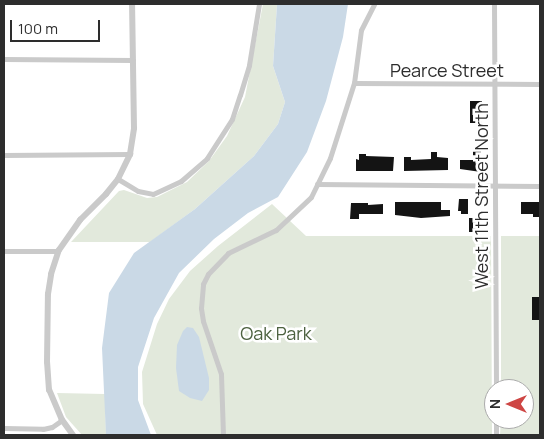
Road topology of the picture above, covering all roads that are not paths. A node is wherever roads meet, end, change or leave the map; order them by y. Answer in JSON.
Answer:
{"nodes":[{"id":1,"x":132,"y":4,"type":"edge"},
{"id":2,"x":259,"y":4,"type":"edge"},
{"id":3,"x":374,"y":4,"type":"edge"},
{"id":4,"x":494,"y":4,"type":"edge"},
{"id":5,"x":4,"y":59,"type":"edge"},
{"id":6,"x":133,"y":60,"type":"junction"},
{"id":7,"x":354,"y":84,"type":"junction"},
{"id":8,"x":494,"y":84,"type":"junction"},
{"id":9,"x":540,"y":84,"type":"edge"},
{"id":10,"x":130,"y":154,"type":"junction"},
{"id":11,"x":4,"y":155,"type":"edge"},
{"id":12,"x":118,"y":179,"type":"junction"},
{"id":13,"x":317,"y":184,"type":"junction"},
{"id":14,"x":495,"y":186,"type":"junction"},
{"id":15,"x":540,"y":186,"type":"edge"},
{"id":16,"x":4,"y":251,"type":"edge"},
{"id":17,"x":58,"y":252,"type":"junction"},
{"id":18,"x":496,"y":379,"type":"edge"},
{"id":19,"x":62,"y":420,"type":"junction"},
{"id":20,"x":4,"y":428,"type":"edge"},
{"id":21,"x":74,"y":435,"type":"edge"},
{"id":22,"x":223,"y":435,"type":"edge"}],
"edges":[{"from":1,"to":6,"type":"street"},
{"from":2,"to":12,"type":"street"},
{"from":3,"to":7,"type":"street"},
{"from":4,"to":8,"type":"street","name":"West 11th Street North"},
{"from":5,"to":6,"type":"street"},
{"from":6,"to":10,"type":"street"},
{"from":7,"to":8,"type":"street","name":"Pearce Street"},
{"from":7,"to":13,"type":"street"},
{"from":8,"to":9,"type":"street","name":"Pearce Street"},
{"from":8,"to":14,"type":"street","name":"West 11th Street North"},
{"from":10,"to":11,"type":"street"},
{"from":10,"to":12,"type":"street"},
{"from":12,"to":17,"type":"street"},
{"from":13,"to":14,"type":"street"},
{"from":13,"to":22,"type":"street"},
{"from":14,"to":15,"type":"street"},
{"from":14,"to":18,"type":"street","name":"West 11th Street North"},
{"from":16,"to":17,"type":"street"},
{"from":17,"to":19,"type":"street"},
{"from":19,"to":20,"type":"street"},
{"from":19,"to":21,"type":"street"}]}
